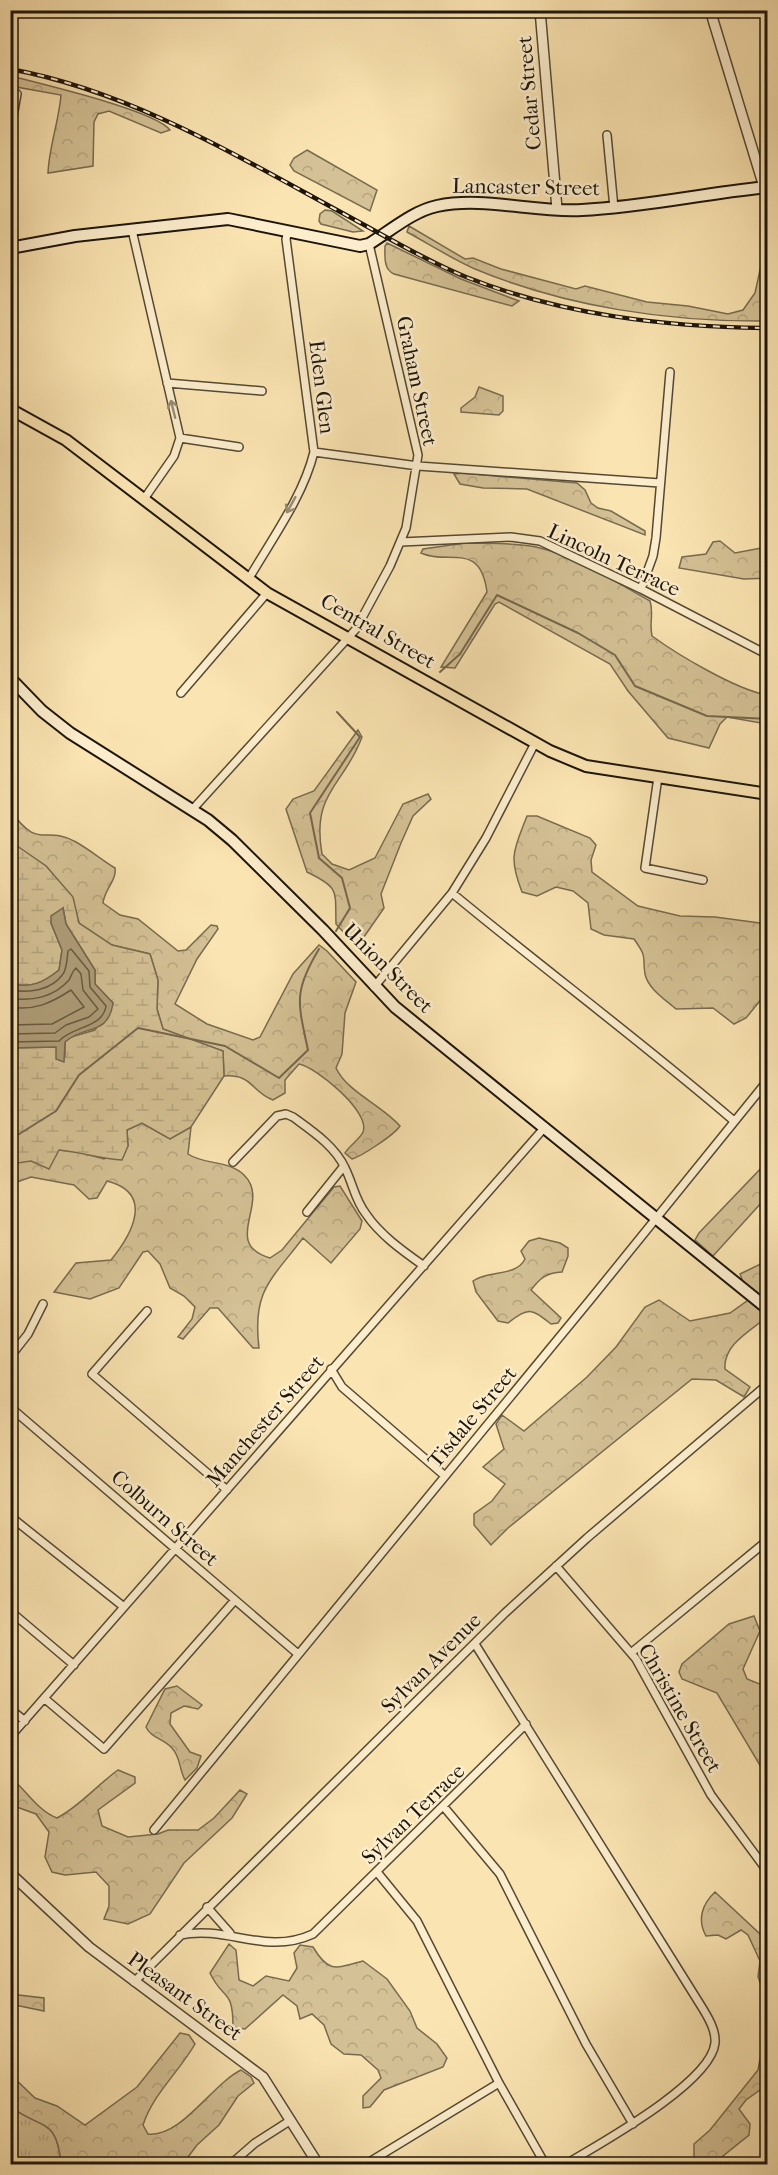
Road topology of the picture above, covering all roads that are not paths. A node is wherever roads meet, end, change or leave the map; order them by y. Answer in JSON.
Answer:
{"nodes":[{"id":1,"x":540,"y":10,"type":"edge"},
{"id":2,"x":710,"y":10,"type":"edge"},
{"id":3,"x":18,"y":94,"type":"dead end"},
{"id":4,"x":10,"y":134,"type":"edge"},
{"id":5,"x":607,"y":135,"type":"dead end"},
{"id":6,"x":766,"y":187,"type":"edge"},
{"id":7,"x":614,"y":208,"type":"junction"},
{"id":8,"x":557,"y":209,"type":"junction"},
{"id":9,"x":10,"y":228,"type":"edge"},
{"id":10,"x":132,"y":230,"type":"junction"},
{"id":11,"x":288,"y":231,"type":"junction"},
{"id":12,"x":369,"y":244,"type":"junction"},
{"id":13,"x":13,"y":247,"type":"edge"},
{"id":14,"x":670,"y":372,"type":"dead end"},
{"id":15,"x":167,"y":383,"type":"junction"},
{"id":16,"x":262,"y":391,"type":"dead end"},
{"id":17,"x":10,"y":409,"type":"edge"},
{"id":18,"x":180,"y":438,"type":"junction"},
{"id":19,"x":239,"y":447,"type":"dead end"},
{"id":20,"x":314,"y":452,"type":"junction"},
{"id":21,"x":418,"y":466,"type":"junction"},
{"id":22,"x":660,"y":483,"type":"junction"},
{"id":23,"x":144,"y":499,"type":"junction"},
{"id":24,"x":401,"y":542,"type":"junction"},
{"id":25,"x":248,"y":580,"type":"junction"},
{"id":26,"x":640,"y":589,"type":"junction"},
{"id":27,"x":267,"y":593,"type":"junction"},
{"id":28,"x":349,"y":637,"type":"junction"},
{"id":29,"x":768,"y":655,"type":"edge"},
{"id":30,"x":10,"y":678,"type":"edge"},
{"id":31,"x":181,"y":693,"type":"dead end"},
{"id":32,"x":535,"y":743,"type":"junction"},
{"id":33,"x":658,"y":777,"type":"junction"},
{"id":34,"x":768,"y":794,"type":"edge"},
{"id":35,"x":192,"y":810,"type":"junction"},
{"id":36,"x":703,"y":880,"type":"dead end"},
{"id":37,"x":452,"y":893,"type":"junction"},
{"id":38,"x":374,"y":987,"type":"junction"},
{"id":39,"x":768,"y":1080,"type":"edge"},
{"id":40,"x":734,"y":1121,"type":"junction"},
{"id":41,"x":545,"y":1127,"type":"junction"},
{"id":42,"x":233,"y":1162,"type":"dead end"},
{"id":43,"x":344,"y":1166,"type":"junction"},
{"id":44,"x":308,"y":1212,"type":"dead end"},
{"id":45,"x":655,"y":1218,"type":"junction"},
{"id":46,"x":424,"y":1266,"type":"junction"},
{"id":47,"x":43,"y":1304,"type":"dead end"},
{"id":48,"x":768,"y":1309,"type":"edge"},
{"id":49,"x":147,"y":1311,"type":"dead end"},
{"id":50,"x":10,"y":1357,"type":"edge"},
{"id":51,"x":332,"y":1369,"type":"junction"},
{"id":52,"x":768,"y":1384,"type":"edge"},
{"id":53,"x":10,"y":1407,"type":"edge"},
{"id":54,"x":444,"y":1476,"type":"junction"},
{"id":55,"x":226,"y":1490,"type":"junction"},
{"id":56,"x":11,"y":1518,"type":"edge"},
{"id":57,"x":768,"y":1540,"type":"edge"},
{"id":58,"x":175,"y":1549,"type":"junction"},
{"id":59,"x":556,"y":1566,"type":"junction"},
{"id":60,"x":235,"y":1600,"type":"junction"},
{"id":61,"x":124,"y":1606,"type":"junction"},
{"id":62,"x":10,"y":1611,"type":"edge"},
{"id":63,"x":476,"y":1644,"type":"junction"},
{"id":64,"x":632,"y":1653,"type":"junction"},
{"id":65,"x":298,"y":1654,"type":"junction"},
{"id":66,"x":74,"y":1665,"type":"junction"},
{"id":67,"x":44,"y":1698,"type":"junction"},
{"id":68,"x":10,"y":1709,"type":"edge"},
{"id":69,"x":25,"y":1721,"type":"junction"},
{"id":70,"x":526,"y":1724,"type":"junction"},
{"id":71,"x":10,"y":1737,"type":"edge"},
{"id":72,"x":444,"y":1807,"type":"junction"},
{"id":73,"x":154,"y":1830,"type":"dead end"},
{"id":74,"x":377,"y":1872,"type":"junction"},
{"id":75,"x":768,"y":1872,"type":"edge"},
{"id":76,"x":10,"y":1873,"type":"edge"},
{"id":77,"x":207,"y":1907,"type":"junction"},
{"id":78,"x":179,"y":1935,"type":"junction"},
{"id":79,"x":232,"y":1935,"type":"junction"},
{"id":80,"x":134,"y":1982,"type":"junction"},
{"id":81,"x":500,"y":2083,"type":"junction"},
{"id":82,"x":291,"y":2120,"type":"junction"},
{"id":83,"x":633,"y":2124,"type":"junction"},
{"id":84,"x":231,"y":2164,"type":"edge"},
{"id":85,"x":318,"y":2164,"type":"edge"},
{"id":86,"x":366,"y":2164,"type":"edge"},
{"id":87,"x":545,"y":2164,"type":"edge"},
{"id":88,"x":566,"y":2164,"type":"edge"}],
"edges":[{"from":1,"to":8,"type":"street","name":"Cedar Street"},
{"from":2,"to":6,"type":"street"},
{"from":3,"to":4,"type":"street"},
{"from":5,"to":7,"type":"street"},
{"from":6,"to":7,"type":"main road","name":"Lancaster Street"},
{"from":7,"to":8,"type":"main road","name":"Lancaster Street"},
{"from":8,"to":12,"type":"main road","name":"Lancaster Street"},
{"from":9,"to":13,"type":"street"},
{"from":10,"to":11,"type":"main road"},
{"from":10,"to":13,"type":"main road"},
{"from":10,"to":15,"type":"street"},
{"from":11,"to":12,"type":"main road"},
{"from":11,"to":20,"type":"street","name":"Eden Glen"},
{"from":12,"to":21,"type":"street","name":"Graham Street"},
{"from":14,"to":22,"type":"street"},
{"from":15,"to":16,"type":"street"},
{"from":18,"to":15,"type":"street","one_way":true},
{"from":17,"to":23,"type":"main road","name":"Central Street"},
{"from":18,"to":19,"type":"street"},
{"from":18,"to":23,"type":"street"},
{"from":20,"to":21,"type":"street","name":"Eden Glen"},
{"from":20,"to":25,"type":"street","one_way":true},
{"from":21,"to":22,"type":"street","name":"Eden Glen"},
{"from":21,"to":24,"type":"street","name":"Graham Street"},
{"from":22,"to":26,"type":"street"},
{"from":23,"to":25,"type":"main road","name":"Central Street"},
{"from":24,"to":26,"type":"street","name":"Lincoln Terrace"},
{"from":24,"to":28,"type":"street","name":"Graham Street"},
{"from":25,"to":27,"type":"main road","name":"Central Street"},
{"from":26,"to":29,"type":"street","name":"Lincoln Terrace"},
{"from":27,"to":28,"type":"main road","name":"Central Street"},
{"from":27,"to":31,"type":"street"},
{"from":28,"to":32,"type":"main road","name":"Central Street"},
{"from":28,"to":35,"type":"street","name":"Graham Street"},
{"from":30,"to":35,"type":"main road","name":"Union Street"},
{"from":32,"to":33,"type":"main road","name":"Central Street"},
{"from":32,"to":37,"type":"street"},
{"from":33,"to":34,"type":"main road","name":"Central Street"},
{"from":33,"to":36,"type":"street"},
{"from":35,"to":38,"type":"main road","name":"Union Street"},
{"from":37,"to":38,"type":"street"},
{"from":37,"to":40,"type":"street"},
{"from":38,"to":41,"type":"main road","name":"Union Street"},
{"from":39,"to":40,"type":"street","name":"Tisdale Street"},
{"from":40,"to":45,"type":"street","name":"Tisdale Street"},
{"from":41,"to":45,"type":"main road","name":"Union Street"},
{"from":41,"to":46,"type":"street","name":"Manchester Street"},
{"from":42,"to":43,"type":"street"},
{"from":43,"to":44,"type":"street"},
{"from":43,"to":46,"type":"street"},
{"from":45,"to":48,"type":"main road","name":"Union Street"},
{"from":45,"to":54,"type":"street","name":"Tisdale Street"},
{"from":46,"to":51,"type":"street","name":"Manchester Street"},
{"from":47,"to":50,"type":"street"},
{"from":49,"to":55,"type":"street"},
{"from":51,"to":54,"type":"street"},
{"from":51,"to":55,"type":"street","name":"Manchester Street"},
{"from":52,"to":59,"type":"street","name":"Sylvan Avenue"},
{"from":53,"to":58,"type":"street","name":"Colburn Street"},
{"from":54,"to":65,"type":"street","name":"Tisdale Street"},
{"from":55,"to":58,"type":"street","name":"Manchester Street"},
{"from":56,"to":61,"type":"street"},
{"from":57,"to":64,"type":"street"},
{"from":58,"to":60,"type":"street","name":"Colburn Street"},
{"from":58,"to":61,"type":"street","name":"Manchester Street"},
{"from":59,"to":63,"type":"street","name":"Sylvan Avenue"},
{"from":59,"to":64,"type":"street","name":"Christine Street"},
{"from":60,"to":65,"type":"street","name":"Colburn Street"},
{"from":60,"to":67,"type":"street"},
{"from":61,"to":66,"type":"street","name":"Manchester Street"},
{"from":62,"to":66,"type":"street"},
{"from":63,"to":70,"type":"street"},
{"from":63,"to":77,"type":"street","name":"Sylvan Avenue"},
{"from":64,"to":75,"type":"street","name":"Christine Street"},
{"from":65,"to":73,"type":"street","name":"Tisdale Street"},
{"from":66,"to":67,"type":"street","name":"Manchester Street"},
{"from":67,"to":69,"type":"street","name":"Manchester Street"},
{"from":68,"to":69,"type":"street"},
{"from":69,"to":71,"type":"street","name":"Manchester Street"},
{"from":70,"to":72,"type":"street","name":"Sylvan Terrace"},
{"from":70,"to":83,"type":"street"},
{"from":72,"to":74,"type":"street","name":"Sylvan Terrace"},
{"from":72,"to":83,"type":"street"},
{"from":74,"to":79,"type":"street","name":"Sylvan Terrace"},
{"from":74,"to":81,"type":"street"},
{"from":76,"to":80,"type":"street","name":"Pleasant Street"},
{"from":77,"to":78,"type":"street","name":"Sylvan Avenue"},
{"from":77,"to":79,"type":"street"},
{"from":78,"to":79,"type":"street","name":"Sylvan Terrace"},
{"from":78,"to":80,"type":"street","name":"Sylvan Avenue"},
{"from":80,"to":82,"type":"street","name":"Pleasant Street"},
{"from":81,"to":86,"type":"street"},
{"from":81,"to":87,"type":"street"},
{"from":82,"to":84,"type":"street"},
{"from":82,"to":85,"type":"street","name":"Pleasant Street"},
{"from":83,"to":88,"type":"street"}]}
